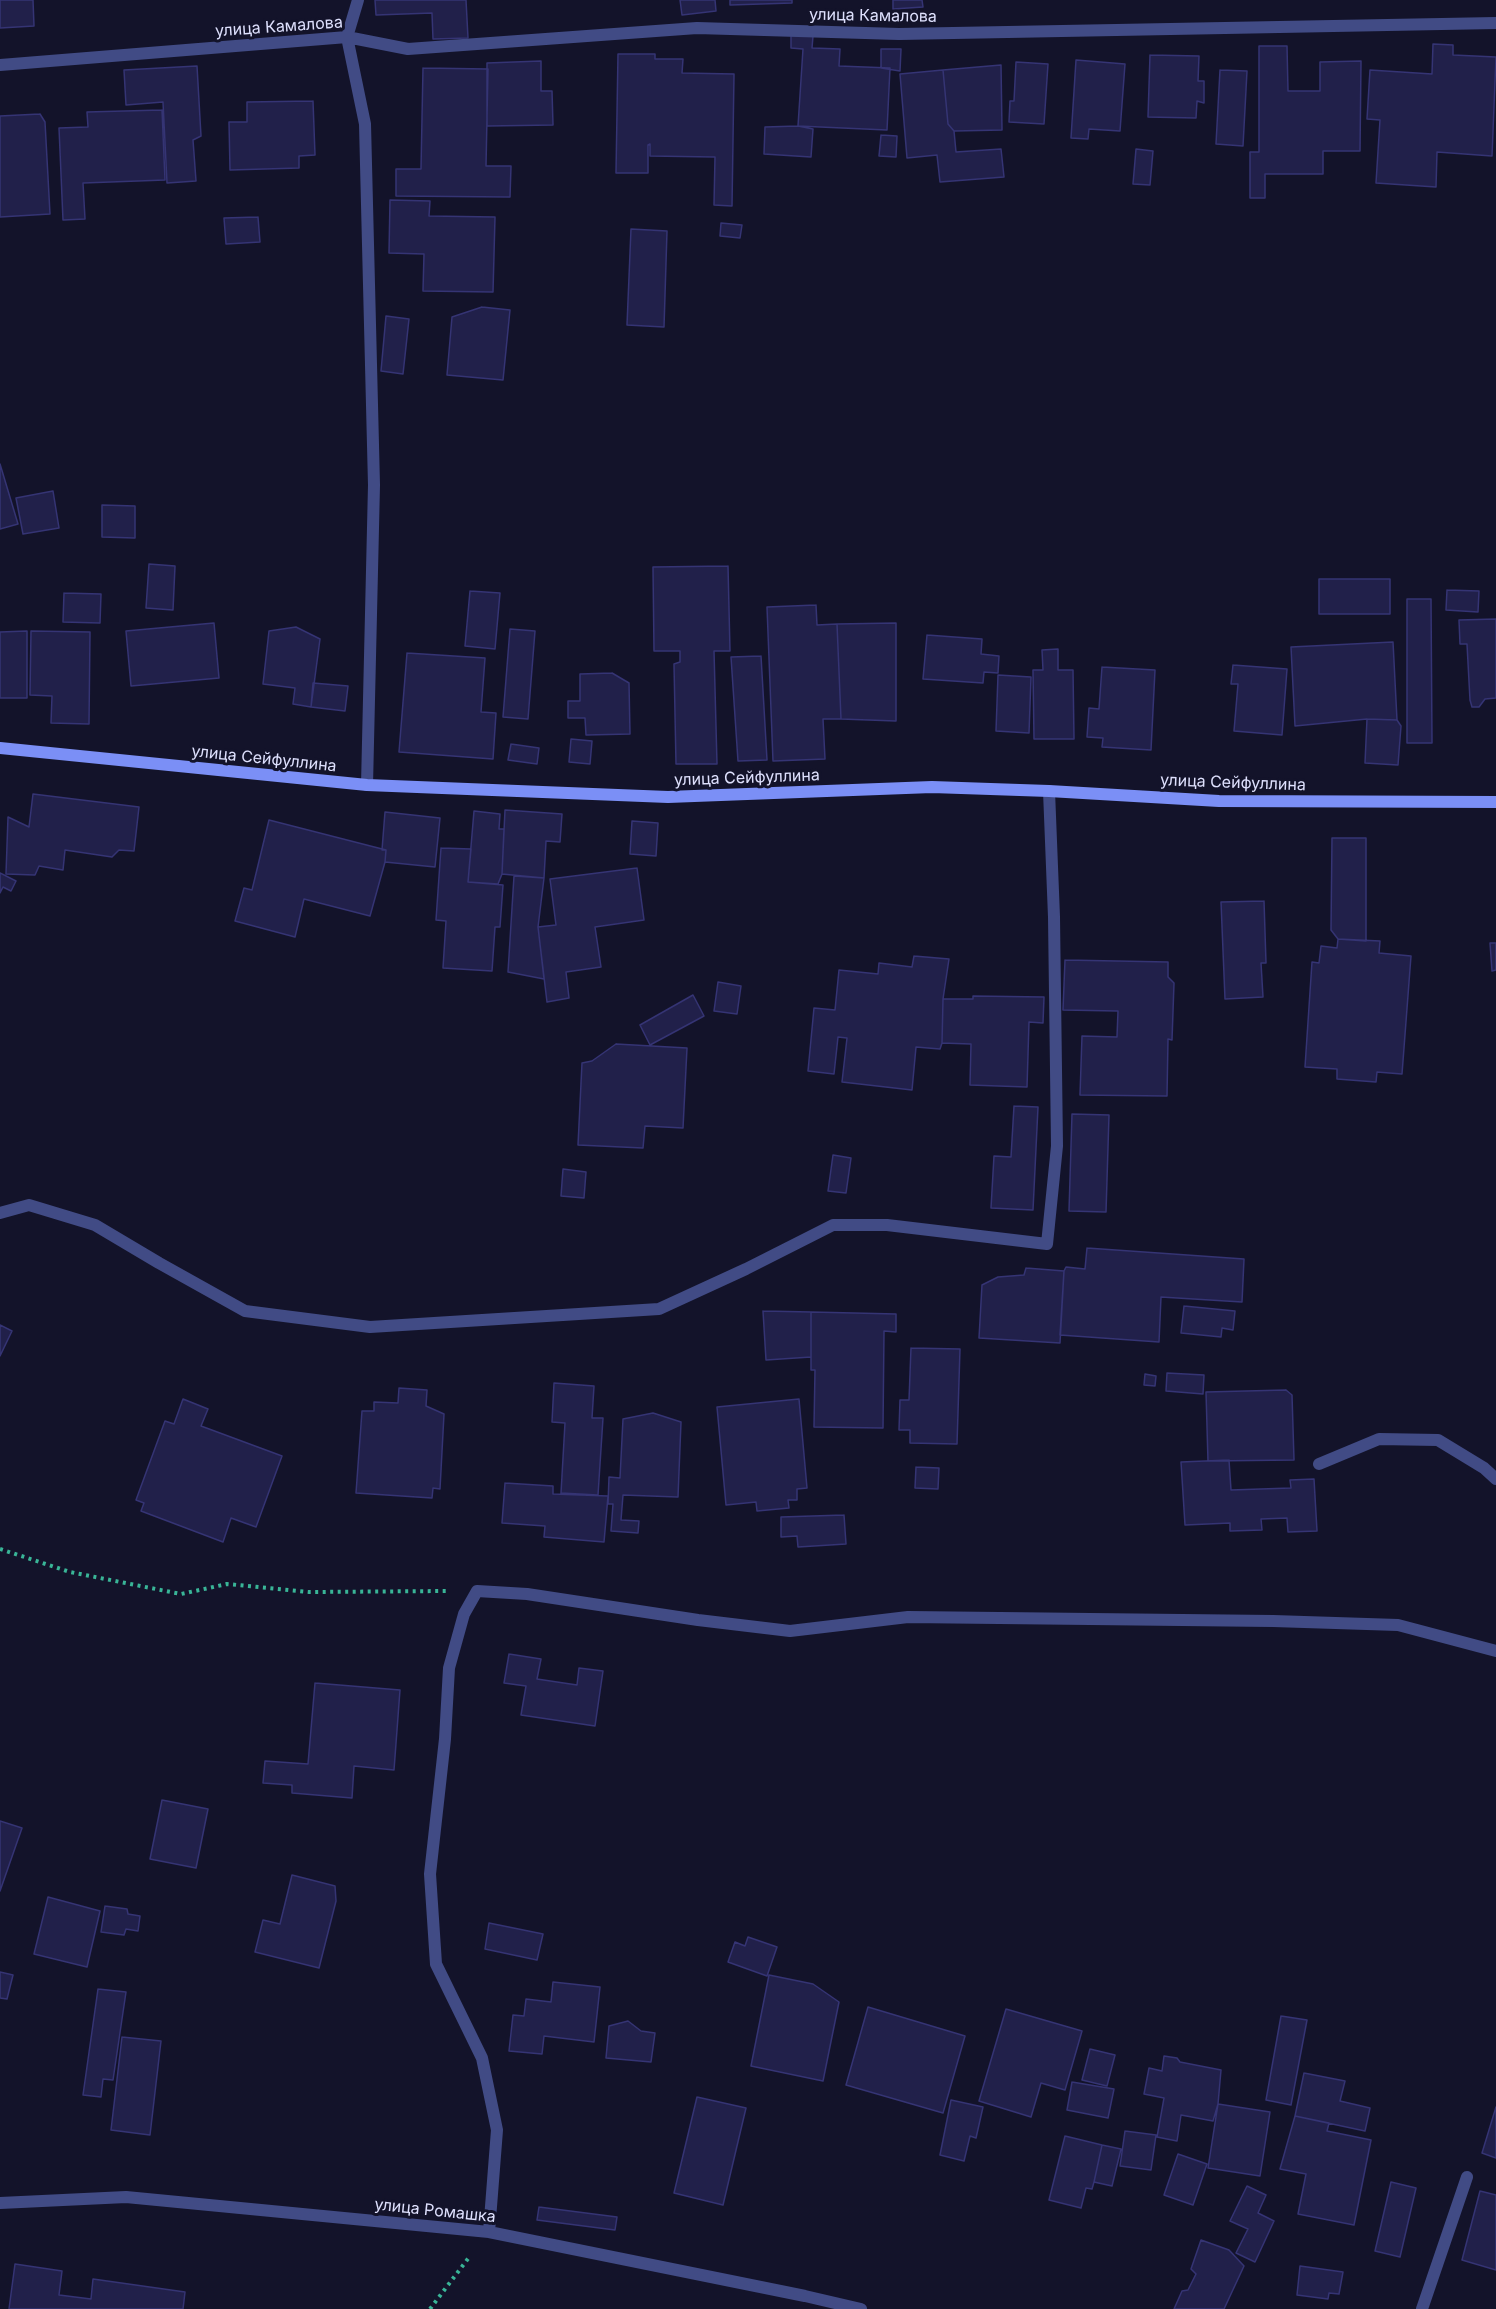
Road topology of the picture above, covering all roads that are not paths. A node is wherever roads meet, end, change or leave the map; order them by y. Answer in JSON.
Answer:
{"nodes":[{"id":1,"x":358,"y":0,"type":"edge"},
{"id":2,"x":1496,"y":23,"type":"edge"},
{"id":3,"x":347,"y":37,"type":"junction"},
{"id":4,"x":0,"y":65,"type":"edge"},
{"id":5,"x":0,"y":748,"type":"edge"},
{"id":6,"x":367,"y":785,"type":"junction"},
{"id":7,"x":1050,"y":791,"type":"junction"},
{"id":8,"x":1496,"y":802,"type":"edge"},
{"id":9,"x":0,"y":1213,"type":"edge"},
{"id":10,"x":1319,"y":1464,"type":"dead end"},
{"id":11,"x":1496,"y":1479,"type":"edge"},
{"id":12,"x":1496,"y":1651,"type":"edge"},
{"id":13,"x":1467,"y":2177,"type":"dead end"},
{"id":14,"x":0,"y":2203,"type":"edge"},
{"id":15,"x":489,"y":2232,"type":"junction"},
{"id":16,"x":861,"y":2309,"type":"edge"},
{"id":17,"x":1422,"y":2309,"type":"edge"}],
"edges":[{"from":1,"to":3,"type":"street"},
{"from":2,"to":3,"type":"street","name":"улица Камалова"},
{"from":3,"to":4,"type":"street","name":"улица Камалова"},
{"from":3,"to":6,"type":"street"},
{"from":5,"to":6,"type":"street","name":"улица Сейфуллина"},
{"from":6,"to":7,"type":"street","name":"улица Сейфуллина"},
{"from":7,"to":8,"type":"street","name":"улица Сейфуллина"},
{"from":7,"to":9,"type":"street"},
{"from":10,"to":11,"type":"street"},
{"from":12,"to":15,"type":"street"},
{"from":13,"to":17,"type":"street"},
{"from":14,"to":15,"type":"street","name":"улица Ромашка"},
{"from":15,"to":16,"type":"street","name":"улица Ромашка"}]}
